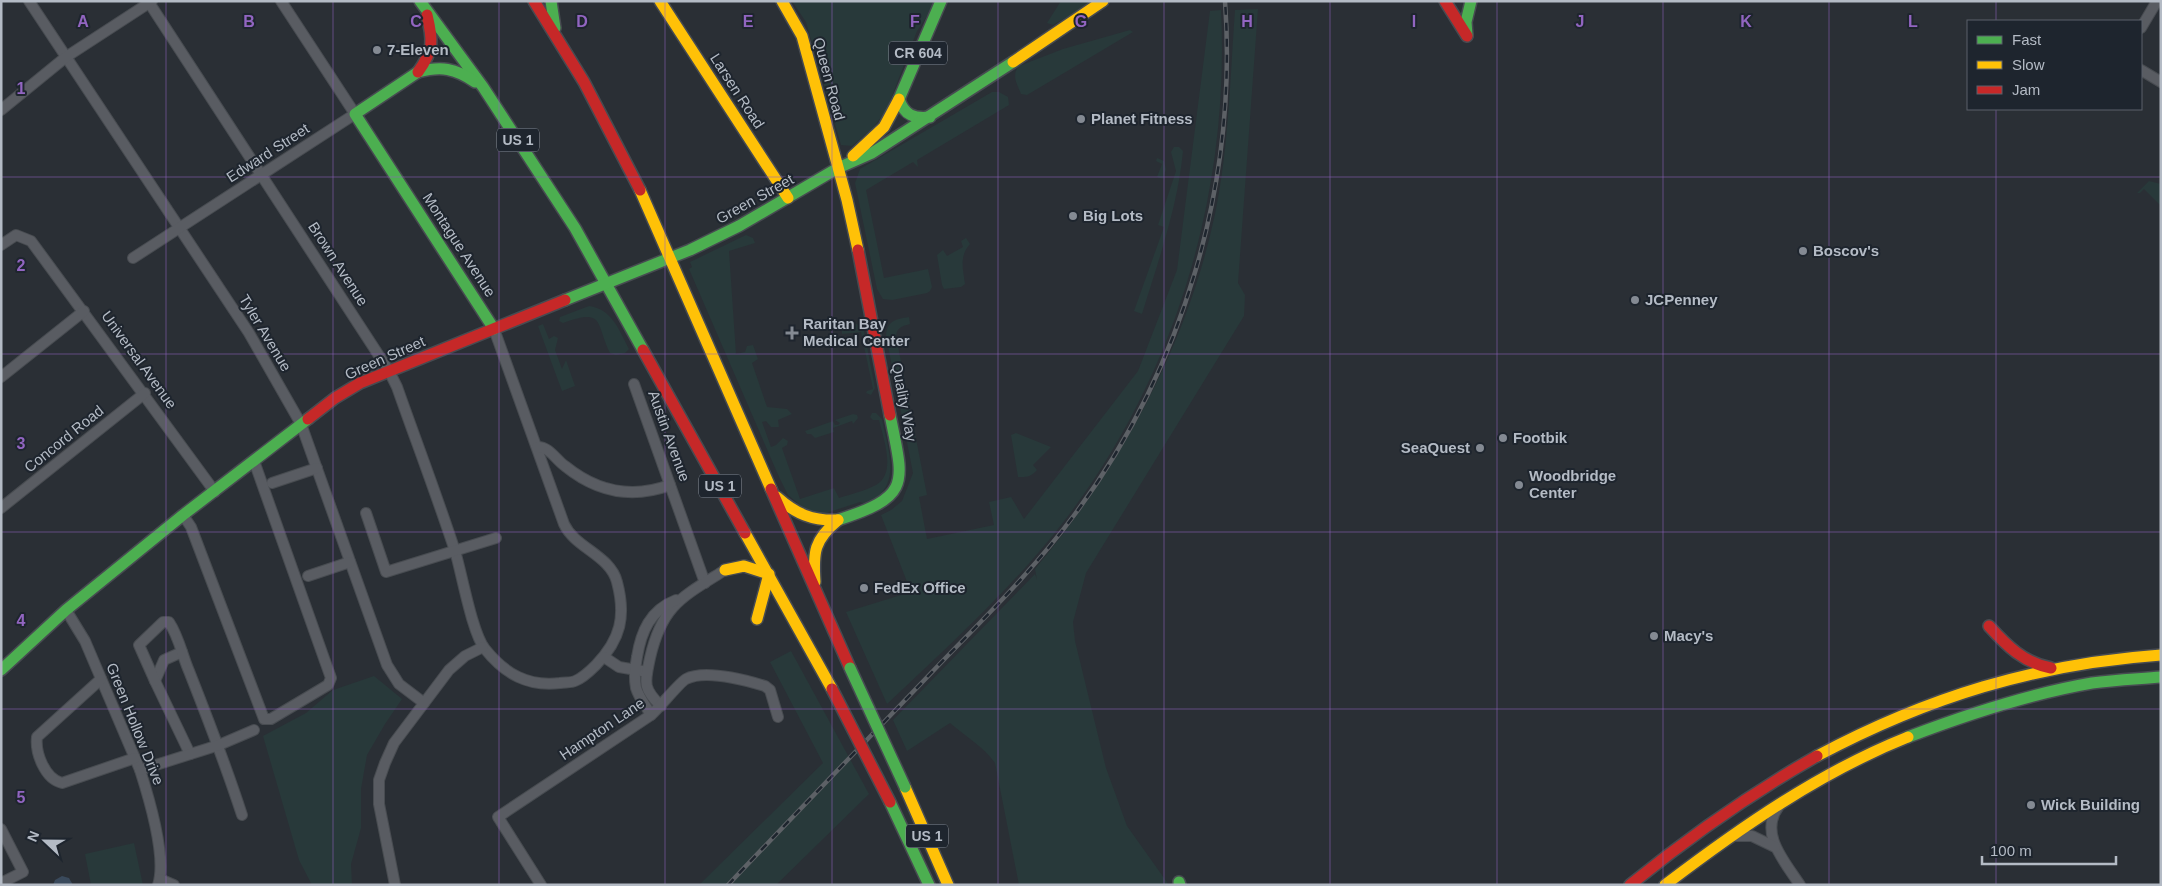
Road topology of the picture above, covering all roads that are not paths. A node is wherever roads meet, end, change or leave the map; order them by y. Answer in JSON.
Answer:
{"nodes":[{"id":1,"x":29,"y":1,"type":"edge"},
{"id":2,"x":280,"y":1,"type":"edge"},
{"id":3,"x":534,"y":1,"type":"edge"},
{"id":4,"x":551,"y":1,"type":"edge"},
{"id":5,"x":660,"y":1,"type":"edge"},
{"id":6,"x":782,"y":1,"type":"edge"},
{"id":7,"x":942,"y":1,"type":"edge"},
{"id":8,"x":1103,"y":1,"type":"edge"},
{"id":9,"x":1445,"y":1,"type":"edge"},
{"id":10,"x":1471,"y":1,"type":"edge"},
{"id":11,"x":2157,"y":1,"type":"edge"},
{"id":12,"x":149,"y":2,"type":"edge"},
{"id":13,"x":422,"y":4,"type":"edge"},
{"id":14,"x":2142,"y":26,"type":"edge"},
{"id":15,"x":558,"y":38,"type":"junction"},
{"id":16,"x":66,"y":57,"type":"junction"},
{"id":17,"x":2142,"y":71,"type":"edge"},
{"id":18,"x":418,"y":72,"type":"junction"},
{"id":19,"x":2161,"y":82,"type":"edge"},
{"id":20,"x":483,"y":87,"type":"junction"},
{"id":21,"x":900,"y":99,"type":"junction"},
{"id":22,"x":1,"y":110,"type":"edge"},
{"id":23,"x":354,"y":114,"type":"junction"},
{"id":24,"x":933,"y":116,"type":"junction"},
{"id":25,"x":838,"y":168,"type":"junction"},
{"id":26,"x":263,"y":175,"type":"junction"},
{"id":27,"x":788,"y":198,"type":"junction"},
{"id":28,"x":180,"y":228,"type":"junction"},
{"id":29,"x":1,"y":245,"type":"edge"},
{"id":30,"x":133,"y":258,"type":"dead end"},
{"id":31,"x":671,"y":259,"type":"junction"},
{"id":32,"x":608,"y":284,"type":"junction"},
{"id":33,"x":84,"y":311,"type":"junction"},
{"id":34,"x":494,"y":329,"type":"junction"},
{"id":35,"x":389,"y":371,"type":"junction"},
{"id":36,"x":1,"y":377,"type":"edge"},
{"id":37,"x":634,"y":384,"type":"dead end"},
{"id":38,"x":145,"y":393,"type":"junction"},
{"id":39,"x":301,"y":424,"type":"junction"},
{"id":40,"x":537,"y":447,"type":"junction"},
{"id":41,"x":254,"y":461,"type":"junction"},
{"id":42,"x":317,"y":468,"type":"junction"},
{"id":43,"x":272,"y":483,"type":"dead end"},
{"id":44,"x":670,"y":485,"type":"junction"},
{"id":45,"x":215,"y":492,"type":"junction"},
{"id":46,"x":772,"y":493,"type":"junction"},
{"id":47,"x":1,"y":508,"type":"edge"},
{"id":48,"x":366,"y":513,"type":"dead end"},
{"id":49,"x":183,"y":516,"type":"junction"},
{"id":50,"x":739,"y":520,"type":"junction"},
{"id":51,"x":838,"y":520,"type":"junction"},
{"id":52,"x":496,"y":538,"type":"dead end"},
{"id":53,"x":454,"y":550,"type":"junction"},
{"id":54,"x":350,"y":562,"type":"junction"},
{"id":55,"x":725,"y":570,"type":"junction"},
{"id":56,"x":769,"y":574,"type":"junction"},
{"id":57,"x":308,"y":576,"type":"dead end"},
{"id":58,"x":705,"y":583,"type":"junction"},
{"id":59,"x":816,"y":594,"type":"junction"},
{"id":60,"x":682,"y":598,"type":"junction"},
{"id":61,"x":66,"y":610,"type":"junction"},
{"id":62,"x":795,"y":620,"type":"junction"},
{"id":63,"x":1989,"y":626,"type":"dead end"},
{"id":64,"x":643,"y":632,"type":"junction"},
{"id":65,"x":655,"y":636,"type":"junction"},
{"id":66,"x":483,"y":647,"type":"junction"},
{"id":67,"x":182,"y":652,"type":"junction"},
{"id":68,"x":2161,"y":655,"type":"edge"},
{"id":69,"x":604,"y":657,"type":"junction"},
{"id":70,"x":2054,"y":668,"type":"junction"},
{"id":71,"x":1,"y":670,"type":"edge"},
{"id":72,"x":635,"y":670,"type":"junction"},
{"id":73,"x":647,"y":672,"type":"junction"},
{"id":74,"x":2161,"y":677,"type":"edge"},
{"id":75,"x":101,"y":679,"type":"junction"},
{"id":76,"x":155,"y":681,"type":"junction"},
{"id":77,"x":424,"y":703,"type":"junction"},
{"id":78,"x":661,"y":706,"type":"junction"},
{"id":79,"x":651,"y":715,"type":"junction"},
{"id":80,"x":778,"y":717,"type":"dead end"},
{"id":81,"x":254,"y":730,"type":"dead end"},
{"id":82,"x":219,"y":745,"type":"junction"},
{"id":83,"x":190,"y":754,"type":"junction"},
{"id":84,"x":135,"y":758,"type":"junction"},
{"id":85,"x":140,"y":770,"type":"junction"},
{"id":86,"x":1785,"y":800,"type":"junction"},
{"id":87,"x":242,"y":815,"type":"dead end"},
{"id":88,"x":1,"y":830,"type":"edge"},
{"id":89,"x":1729,"y":837,"type":"junction"},
{"id":90,"x":1775,"y":847,"type":"junction"},
{"id":91,"x":923,"y":872,"type":"junction"},
{"id":92,"x":159,"y":882,"type":"edge"},
{"id":93,"x":1,"y":883,"type":"edge"},
{"id":94,"x":174,"y":885,"type":"edge"},
{"id":95,"x":395,"y":885,"type":"edge"},
{"id":96,"x":541,"y":885,"type":"edge"},
{"id":97,"x":924,"y":885,"type":"edge"},
{"id":98,"x":929,"y":885,"type":"edge"},
{"id":99,"x":948,"y":885,"type":"edge"},
{"id":100,"x":1630,"y":885,"type":"edge"},
{"id":101,"x":1665,"y":885,"type":"edge"},
{"id":102,"x":1800,"y":885,"type":"edge"}],
"edges":[{"from":1,"to":16,"type":"street","name":"Tyler Avenue"},
{"from":2,"to":23,"type":"street","name":"Montague Avenue"},
{"from":3,"to":15,"type":"main road","number":"US 1"},
{"from":4,"to":15,"type":"main road"},
{"from":5,"to":27,"type":"main road","name":"Larsen Road"},
{"from":6,"to":25,"type":"main road","name":"Queen Road"},
{"from":7,"to":21,"type":"main road","number":"CR 604"},
{"from":8,"to":24,"type":"main road","name":"Green Street","number":"CR 604"},
{"from":9,"to":10,"type":"main road"},
{"from":11,"to":14,"type":"street"},
{"from":12,"to":16,"type":"street"},
{"from":12,"to":26,"type":"street","name":"Brown Avenue"},
{"from":13,"to":18,"type":"main road"},
{"from":13,"to":20,"type":"main road","number":"US 1"},
{"from":15,"to":31,"type":"main road","number":"US 1"},
{"from":16,"to":22,"type":"street"},
{"from":16,"to":28,"type":"street","name":"Tyler Avenue"},
{"from":17,"to":19,"type":"street"},
{"from":18,"to":20,"type":"main road"},
{"from":18,"to":23,"type":"main road","name":"Edward Street"},
{"from":20,"to":32,"type":"main road","number":"US 1"},
{"from":21,"to":24,"type":"main road"},
{"from":21,"to":25,"type":"main road","name":"Green Street","number":"CR 604"},
{"from":23,"to":26,"type":"street","name":"Edward Street"},
{"from":23,"to":34,"type":"main road","name":"Montague Avenue"},
{"from":24,"to":25,"type":"main road","name":"Green Street","number":"CR 604"},
{"from":25,"to":27,"type":"main road","name":"Green Street","number":"CR 604"},
{"from":25,"to":51,"type":"main road","name":"Quality Way"},
{"from":26,"to":28,"type":"street","name":"Edward Street"},
{"from":26,"to":35,"type":"street","name":"Brown Avenue"},
{"from":27,"to":31,"type":"main road","name":"Green Street","number":"CR 604"},
{"from":28,"to":30,"type":"street","name":"Edward Street"},
{"from":28,"to":39,"type":"street","name":"Tyler Avenue"},
{"from":29,"to":33,"type":"street","name":"Universal Avenue"},
{"from":31,"to":32,"type":"main road","name":"Green Street","number":"CR 604"},
{"from":31,"to":46,"type":"main road","number":"US 1"},
{"from":32,"to":34,"type":"main road","name":"Green Street","number":"CR 604"},
{"from":32,"to":50,"type":"main road","number":"US 1"},
{"from":33,"to":36,"type":"street"},
{"from":33,"to":38,"type":"street","name":"Universal Avenue"},
{"from":34,"to":35,"type":"main road","name":"Green Street","number":"CR 604"},
{"from":34,"to":40,"type":"street","name":"Montague Avenue"},
{"from":35,"to":39,"type":"main road","name":"Green Street","number":"CR 604"},
{"from":35,"to":53,"type":"street","name":"Brown Avenue"},
{"from":37,"to":44,"type":"street","name":"Austin Avenue"},
{"from":38,"to":45,"type":"street","name":"Universal Avenue"},
{"from":38,"to":47,"type":"street","name":"Concord Road"},
{"from":39,"to":41,"type":"main road","name":"Green Street","number":"CR 604"},
{"from":39,"to":42,"type":"street","name":"Tyler Avenue"},
{"from":40,"to":44,"type":"street"},
{"from":40,"to":69,"type":"street","name":"Montague Avenue"},
{"from":41,"to":45,"type":"main road","name":"Green Street","number":"CR 604"},
{"from":41,"to":49,"type":"street"},
{"from":42,"to":43,"type":"street"},
{"from":42,"to":54,"type":"street","name":"Tyler Avenue"},
{"from":44,"to":58,"type":"street","name":"Austin Avenue"},
{"from":45,"to":49,"type":"main road","name":"Green Street","number":"CR 604"},
{"from":46,"to":51,"type":"main road"},
{"from":46,"to":59,"type":"main road","number":"US 1"},
{"from":48,"to":53,"type":"street"},
{"from":49,"to":61,"type":"main road","name":"Green Street","number":"CR 604"},
{"from":50,"to":55,"type":"main road"},
{"from":50,"to":56,"type":"main road","number":"US 1"},
{"from":51,"to":59,"type":"main road"},
{"from":52,"to":53,"type":"street"},
{"from":53,"to":66,"type":"street","name":"Brown Avenue"},
{"from":54,"to":57,"type":"street"},
{"from":54,"to":77,"type":"street","name":"Tyler Avenue"},
{"from":55,"to":56,"type":"main road"},
{"from":55,"to":58,"type":"street"},
{"from":56,"to":62,"type":"main road","number":"US 1"},
{"from":56,"to":62,"type":"main road"},
{"from":58,"to":60,"type":"street"},
{"from":59,"to":99,"type":"main road","number":"US 1","bridge":true},
{"from":60,"to":64,"type":"street"},
{"from":60,"to":65,"type":"street"},
{"from":61,"to":71,"type":"main road","name":"Green Street","number":"CR 604"},
{"from":61,"to":75,"type":"street","name":"Green Hollow Drive"},
{"from":62,"to":91,"type":"main road","number":"US 1","bridge":true},
{"from":63,"to":70,"type":"main road"},
{"from":64,"to":65,"type":"street"},
{"from":64,"to":72,"type":"street"},
{"from":65,"to":73,"type":"street"},
{"from":66,"to":69,"type":"street"},
{"from":66,"to":77,"type":"street"},
{"from":67,"to":76,"type":"street"},
{"from":67,"to":76,"type":"street"},
{"from":67,"to":82,"type":"street"},
{"from":68,"to":70,"type":"main road"},
{"from":69,"to":72,"type":"street"},
{"from":70,"to":100,"type":"main road"},
{"from":72,"to":73,"type":"street"},
{"from":72,"to":79,"type":"street"},
{"from":73,"to":78,"type":"street"},
{"from":74,"to":86,"type":"main road"},
{"from":75,"to":84,"type":"street","name":"Green Hollow Drive"},
{"from":75,"to":84,"type":"street"},
{"from":76,"to":83,"type":"street"},
{"from":77,"to":95,"type":"street"},
{"from":78,"to":79,"type":"street","name":"Hampton Lane"},
{"from":78,"to":80,"type":"street","name":"Hampton Lane"},
{"from":79,"to":96,"type":"street","name":"Hampton Lane"},
{"from":81,"to":82,"type":"street"},
{"from":82,"to":83,"type":"street"},
{"from":82,"to":87,"type":"street"},
{"from":83,"to":85,"type":"street"},
{"from":84,"to":85,"type":"street","name":"Green Hollow Drive"},
{"from":85,"to":92,"type":"street","name":"Green Hollow Drive"},
{"from":86,"to":89,"type":"main road"},
{"from":86,"to":90,"type":"street"},
{"from":88,"to":93,"type":"street"},
{"from":89,"to":90,"type":"street"},
{"from":89,"to":101,"type":"main road"},
{"from":90,"to":102,"type":"street"},
{"from":91,"to":97,"type":"main road"},
{"from":91,"to":98,"type":"main road","number":"US 1"},
{"from":92,"to":94,"type":"street"}]}
